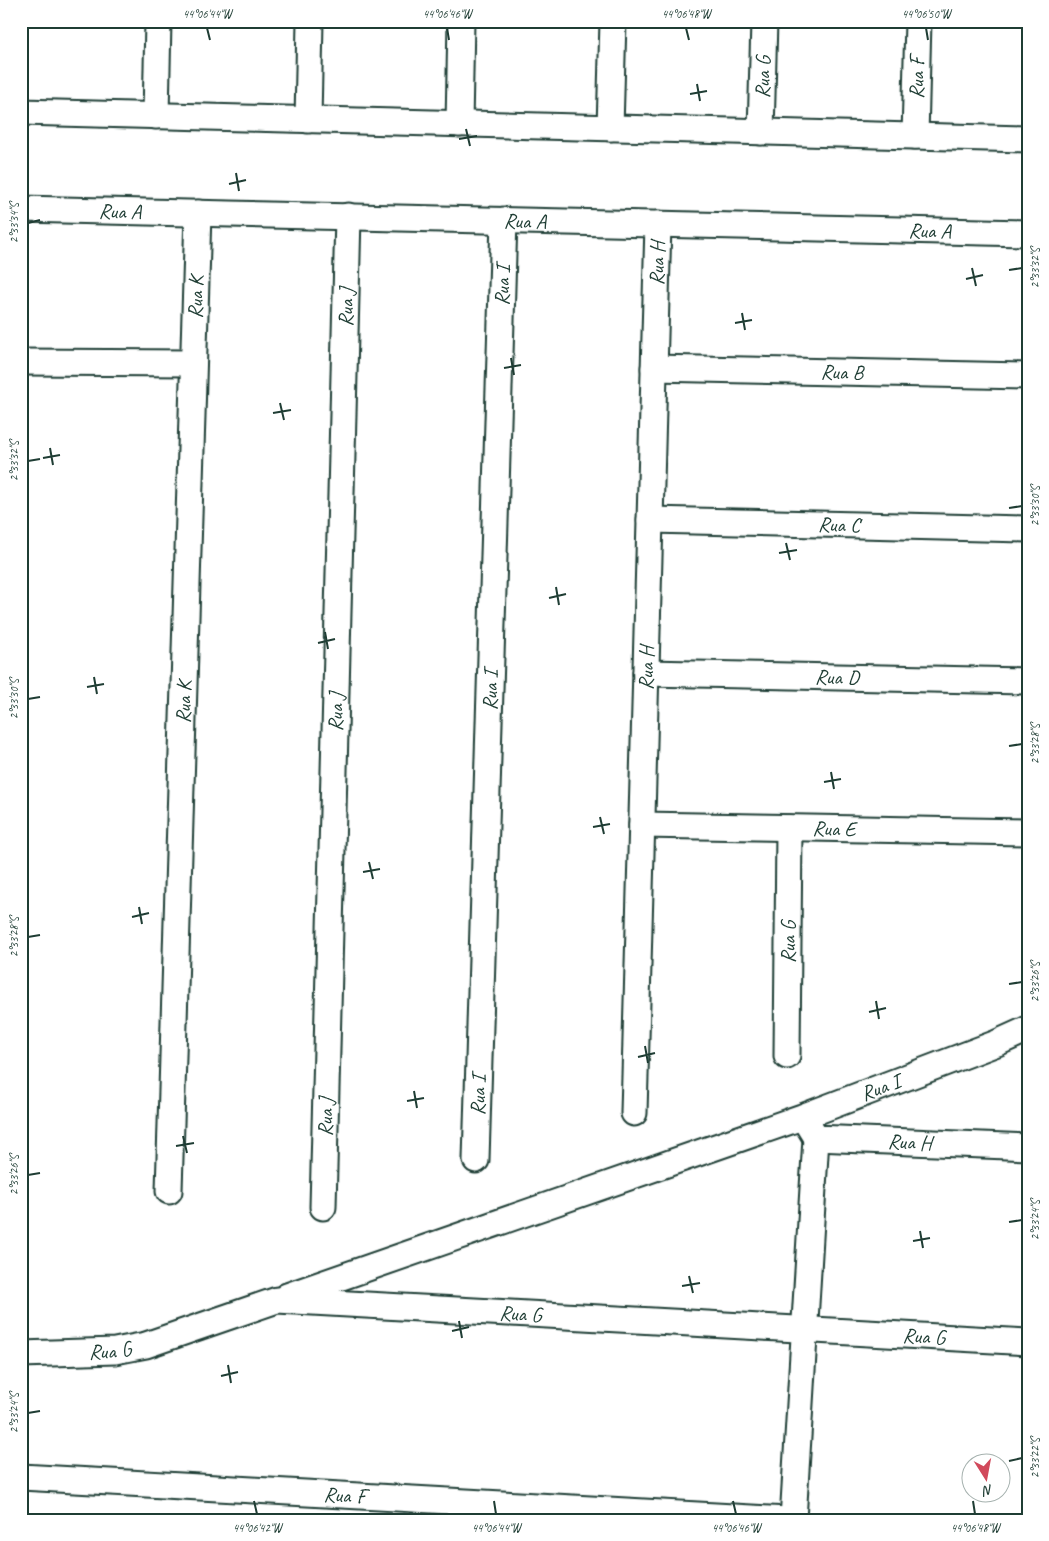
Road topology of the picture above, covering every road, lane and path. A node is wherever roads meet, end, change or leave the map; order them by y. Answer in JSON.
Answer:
{"nodes":[{"id":1,"x":158,"y":21,"type":"edge"},
{"id":2,"x":310,"y":21,"type":"edge"},
{"id":3,"x":461,"y":21,"type":"edge"},
{"id":4,"x":613,"y":21,"type":"edge"},
{"id":5,"x":764,"y":21,"type":"edge"},
{"id":6,"x":918,"y":21,"type":"edge"},
{"id":7,"x":21,"y":112,"type":"edge"},
{"id":8,"x":156,"y":116,"type":"junction"},
{"id":9,"x":308,"y":120,"type":"junction"},
{"id":10,"x":459,"y":124,"type":"junction"},
{"id":11,"x":610,"y":128,"type":"junction"},
{"id":12,"x":761,"y":132,"type":"junction"},
{"id":13,"x":915,"y":136,"type":"junction"},
{"id":14,"x":1028,"y":139,"type":"edge"},
{"id":15,"x":21,"y":209,"type":"edge"},
{"id":16,"x":198,"y":213,"type":"junction"},
{"id":17,"x":348,"y":216,"type":"junction"},
{"id":18,"x":504,"y":220,"type":"junction"},
{"id":19,"x":658,"y":224,"type":"junction"},
{"id":20,"x":1028,"y":232,"type":"edge"},
{"id":21,"x":21,"y":362,"type":"edge"},
{"id":22,"x":193,"y":363,"type":"junction"},
{"id":23,"x":654,"y":368,"type":"junction"},
{"id":24,"x":1028,"y":376,"type":"edge"},
{"id":25,"x":650,"y":520,"type":"junction"},
{"id":26,"x":1028,"y":529,"type":"edge"},
{"id":27,"x":646,"y":673,"type":"junction"},
{"id":28,"x":1028,"y":682,"type":"edge"},
{"id":29,"x":642,"y":825,"type":"junction"},
{"id":30,"x":789,"y":828,"type":"junction"},
{"id":31,"x":1028,"y":832,"type":"edge"},
{"id":32,"x":1028,"y":1029,"type":"edge"},
{"id":33,"x":787,"y":1056,"type":"dead end"},
{"id":34,"x":634,"y":1114,"type":"dead end"},
{"id":35,"x":802,"y":1117,"type":"junction"},
{"id":36,"x":816,"y":1138,"type":"junction"},
{"id":37,"x":1028,"y":1147,"type":"edge"},
{"id":38,"x":476,"y":1160,"type":"dead end"},
{"id":39,"x":169,"y":1191,"type":"dead end"},
{"id":40,"x":323,"y":1207,"type":"dead end"},
{"id":41,"x":277,"y":1300,"type":"junction"},
{"id":42,"x":805,"y":1330,"type":"junction"},
{"id":43,"x":1028,"y":1342,"type":"edge"},
{"id":44,"x":21,"y":1354,"type":"edge"},
{"id":45,"x":21,"y":1477,"type":"edge"},
{"id":46,"x":788,"y":1520,"type":"edge"},
{"id":47,"x":794,"y":1520,"type":"edge"}],
"edges":[{"from":1,"to":8,"type":"street"},
{"from":2,"to":9,"type":"street"},
{"from":3,"to":10,"type":"street"},
{"from":4,"to":11,"type":"street"},
{"from":5,"to":12,"type":"street","name":"Rua G"},
{"from":6,"to":13,"type":"street","name":"Rua F"},
{"from":7,"to":8,"type":"street"},
{"from":8,"to":9,"type":"street"},
{"from":9,"to":10,"type":"street"},
{"from":10,"to":11,"type":"street"},
{"from":11,"to":12,"type":"street"},
{"from":12,"to":13,"type":"street"},
{"from":13,"to":14,"type":"street"},
{"from":15,"to":16,"type":"street","name":"Rua A"},
{"from":16,"to":17,"type":"street","name":"Rua A"},
{"from":16,"to":22,"type":"street","name":"Rua K"},
{"from":17,"to":18,"type":"street","name":"Rua A"},
{"from":17,"to":40,"type":"street","name":"Rua J"},
{"from":18,"to":19,"type":"street","name":"Rua A"},
{"from":18,"to":38,"type":"street","name":"Rua I"},
{"from":19,"to":20,"type":"street","name":"Rua A"},
{"from":19,"to":23,"type":"street","name":"Rua H"},
{"from":21,"to":22,"type":"street"},
{"from":22,"to":39,"type":"street","name":"Rua K"},
{"from":23,"to":24,"type":"street","name":"Rua B"},
{"from":23,"to":25,"type":"street","name":"Rua H"},
{"from":25,"to":26,"type":"street","name":"Rua C"},
{"from":25,"to":27,"type":"street","name":"Rua H"},
{"from":27,"to":28,"type":"street","name":"Rua D"},
{"from":27,"to":29,"type":"street","name":"Rua H"},
{"from":29,"to":30,"type":"street","name":"Rua E"},
{"from":29,"to":34,"type":"street","name":"Rua H"},
{"from":30,"to":31,"type":"street","name":"Rua E"},
{"from":30,"to":33,"type":"street","name":"Rua G"},
{"from":32,"to":35,"type":"street","name":"Rua I"},
{"from":35,"to":36,"type":"street"},
{"from":35,"to":41,"type":"street","name":"Rua I"},
{"from":36,"to":37,"type":"street","name":"Rua H"},
{"from":36,"to":42,"type":"street"},
{"from":41,"to":42,"type":"street","name":"Rua G"},
{"from":41,"to":44,"type":"street","name":"Rua G"},
{"from":42,"to":43,"type":"street","name":"Rua G"},
{"from":42,"to":47,"type":"street"},
{"from":45,"to":46,"type":"street","name":"Rua F"}]}
